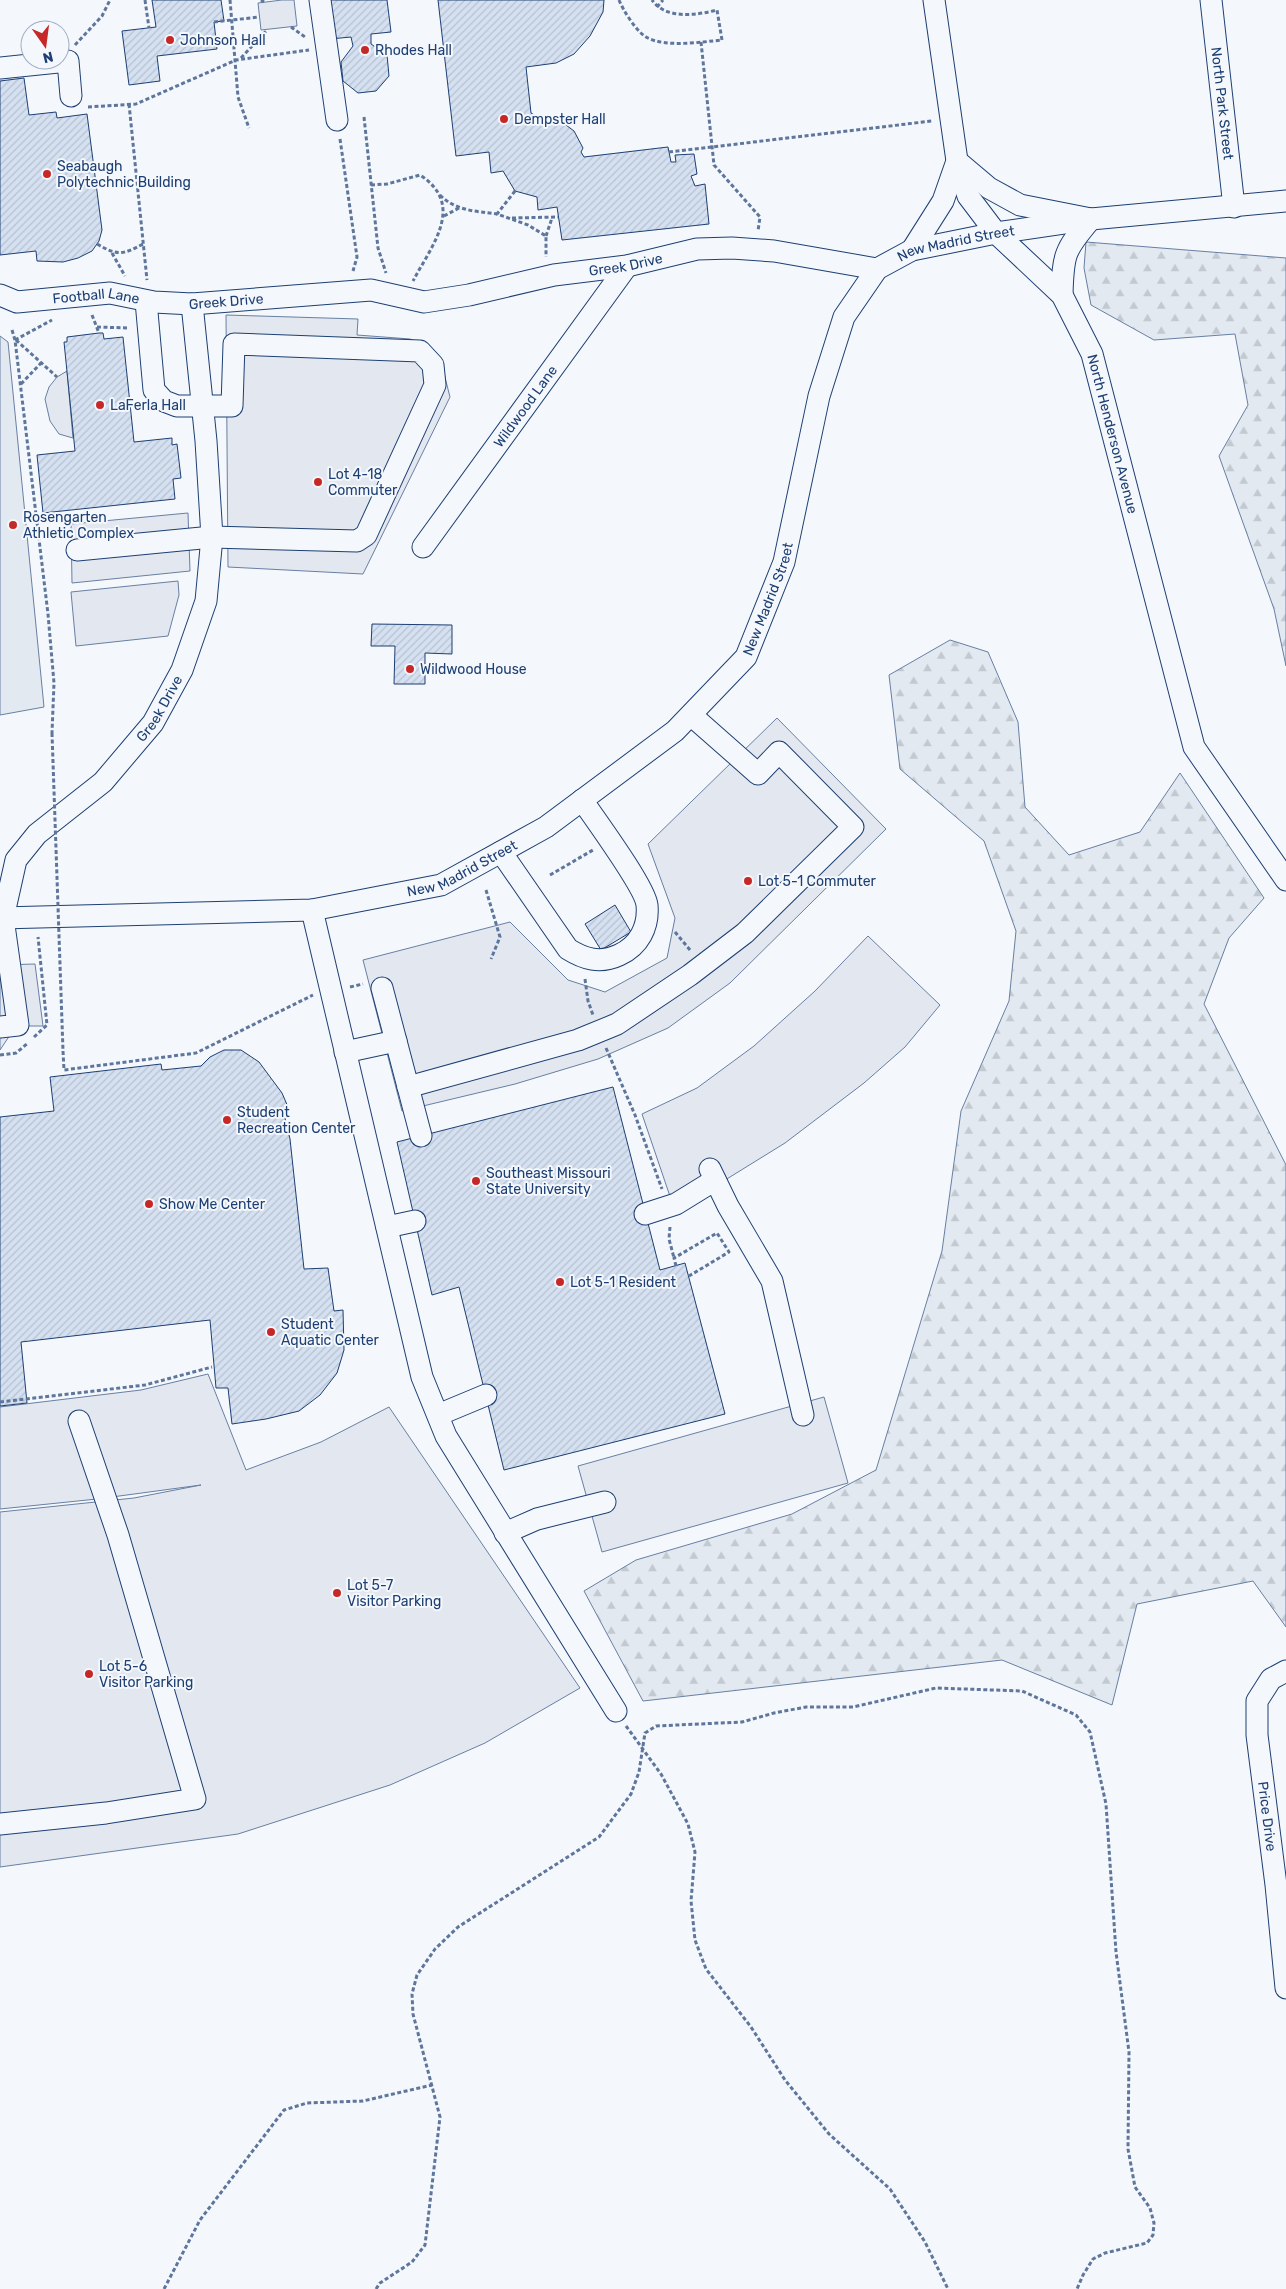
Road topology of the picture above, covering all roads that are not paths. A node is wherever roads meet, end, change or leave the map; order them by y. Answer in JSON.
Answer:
{"nodes":[{"id":1,"x":320,"y":0,"type":"edge"},
{"id":2,"x":934,"y":0,"type":"edge"},
{"id":3,"x":1211,"y":0,"type":"edge"},
{"id":4,"x":0,"y":68,"type":"edge"},
{"id":5,"x":71,"y":96,"type":"road end"},
{"id":6,"x":337,"y":120,"type":"road end"},
{"id":7,"x":957,"y":161,"type":"junction"},
{"id":8,"x":1286,"y":201,"type":"edge"},
{"id":9,"x":1234,"y":207,"type":"junction"},
{"id":10,"x":1091,"y":219,"type":"junction"},
{"id":11,"x":996,"y":233,"type":"junction"},
{"id":12,"x":912,"y":250,"type":"junction"},
{"id":13,"x":627,"y":266,"type":"junction"},
{"id":14,"x":877,"y":268,"type":"junction"},
{"id":15,"x":147,"y":294,"type":"junction"},
{"id":16,"x":1062,"y":295,"type":"junction"},
{"id":17,"x":0,"y":296,"type":"edge"},
{"id":18,"x":192,"y":304,"type":"junction"},
{"id":19,"x":203,"y":406,"type":"junction"},
{"id":20,"x":212,"y":537,"type":"junction"},
{"id":21,"x":423,"y":546,"type":"dead end"},
{"id":22,"x":77,"y":550,"type":"dead end"},
{"id":23,"x":691,"y":715,"type":"junction"},
{"id":24,"x":582,"y":800,"type":"junction"},
{"id":25,"x":501,"y":852,"type":"junction"},
{"id":26,"x":1286,"y":880,"type":"edge"},
{"id":27,"x":312,"y":910,"type":"junction"},
{"id":28,"x":1,"y":918,"type":"edge"},
{"id":29,"x":5,"y":971,"type":"edge"},
{"id":30,"x":382,"y":988,"type":"dead end"},
{"id":31,"x":0,"y":1027,"type":"edge"},
{"id":32,"x":396,"y":1041,"type":"junction"},
{"id":33,"x":345,"y":1052,"type":"junction"},
{"id":34,"x":408,"y":1087,"type":"junction"},
{"id":35,"x":421,"y":1136,"type":"dead end"},
{"id":36,"x":645,"y":1214,"type":"dead end"},
{"id":37,"x":415,"y":1221,"type":"dead end"},
{"id":38,"x":387,"y":1228,"type":"junction"},
{"id":39,"x":486,"y":1395,"type":"dead end"},
{"id":40,"x":438,"y":1415,"type":"junction"},
{"id":41,"x":803,"y":1415,"type":"dead end"},
{"id":42,"x":79,"y":1421,"type":"dead end"},
{"id":43,"x":605,"y":1502,"type":"dead end"},
{"id":44,"x":505,"y":1533,"type":"junction"},
{"id":45,"x":1286,"y":1671,"type":"edge"},
{"id":46,"x":616,"y":1711,"type":"road end"},
{"id":47,"x":0,"y":1824,"type":"edge"},
{"id":48,"x":1286,"y":1988,"type":"edge"}],
"edges":[{"from":1,"to":6,"type":"street"},
{"from":2,"to":7,"type":"street","name":"North Henderson Avenue"},
{"from":3,"to":9,"type":"street","name":"North Park Street"},
{"from":4,"to":5,"type":"street"},
{"from":7,"to":10,"type":"street"},
{"from":7,"to":11,"type":"street","name":"North Henderson Avenue"},
{"from":7,"to":12,"type":"street"},
{"from":8,"to":9,"type":"street","name":"New Madrid Street"},
{"from":9,"to":10,"type":"street","name":"New Madrid Street"},
{"from":10,"to":11,"type":"street","name":"New Madrid Street"},
{"from":10,"to":16,"type":"street"},
{"from":11,"to":12,"type":"street","name":"New Madrid Street"},
{"from":11,"to":16,"type":"street","name":"North Henderson Avenue"},
{"from":12,"to":14,"type":"street","name":"New Madrid Street"},
{"from":13,"to":14,"type":"street","name":"Greek Drive"},
{"from":13,"to":18,"type":"street","name":"Greek Drive"},
{"from":13,"to":21,"type":"street","name":"Wildwood Lane"},
{"from":14,"to":23,"type":"street","name":"New Madrid Street"},
{"from":15,"to":17,"type":"street","name":"Football Lane"},
{"from":15,"to":18,"type":"street","name":"Football Lane"},
{"from":15,"to":19,"type":"street"},
{"from":16,"to":26,"type":"street","name":"North Henderson Avenue"},
{"from":18,"to":19,"type":"street","name":"Greek Drive"},
{"from":19,"to":20,"type":"street","name":"Greek Drive"},
{"from":19,"to":20,"type":"street"},
{"from":20,"to":22,"type":"street"},
{"from":20,"to":28,"type":"street","name":"Greek Drive"},
{"from":23,"to":24,"type":"street","name":"New Madrid Street"},
{"from":23,"to":34,"type":"street"},
{"from":24,"to":25,"type":"street","name":"New Madrid Street"},
{"from":24,"to":25,"type":"street"},
{"from":25,"to":27,"type":"street","name":"New Madrid Street"},
{"from":27,"to":28,"type":"street","name":"New Madrid Street"},
{"from":27,"to":33,"type":"street"},
{"from":28,"to":29,"type":"street"},
{"from":29,"to":31,"type":"street"},
{"from":30,"to":32,"type":"street"},
{"from":32,"to":33,"type":"street"},
{"from":32,"to":34,"type":"street"},
{"from":33,"to":38,"type":"street"},
{"from":34,"to":35,"type":"street"},
{"from":36,"to":41,"type":"street"},
{"from":37,"to":38,"type":"street"},
{"from":38,"to":40,"type":"street"},
{"from":39,"to":40,"type":"street"},
{"from":40,"to":44,"type":"street"},
{"from":42,"to":47,"type":"street"},
{"from":43,"to":44,"type":"street"},
{"from":44,"to":46,"type":"street"},
{"from":45,"to":48,"type":"street","name":"Price Drive"}]}
